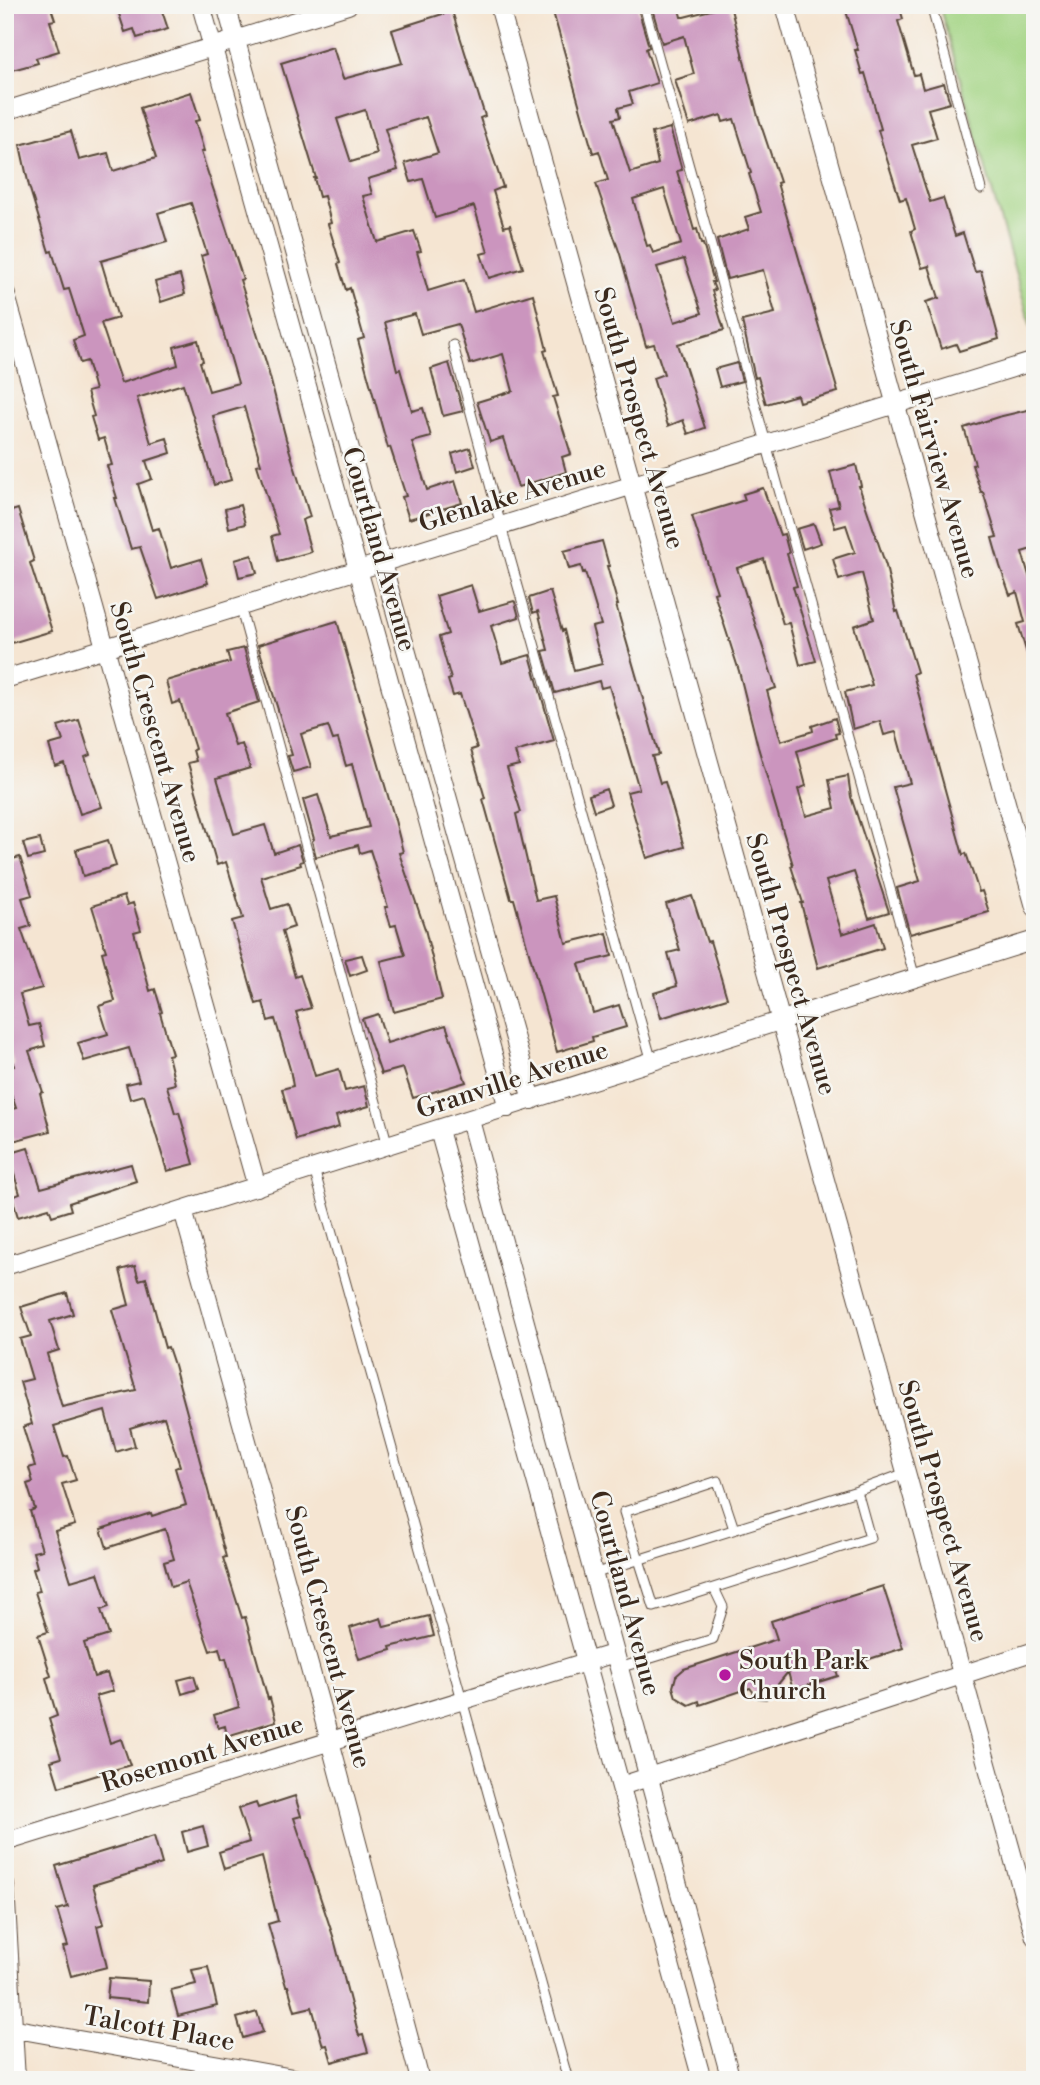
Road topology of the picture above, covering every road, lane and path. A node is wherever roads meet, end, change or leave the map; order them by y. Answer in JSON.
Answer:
{"nodes":[{"id":1,"x":201,"y":5,"type":"edge"},
{"id":2,"x":226,"y":5,"type":"edge"},
{"id":3,"x":348,"y":5,"type":"edge"},
{"id":4,"x":499,"y":5,"type":"edge"},
{"id":5,"x":644,"y":5,"type":"edge"},
{"id":6,"x":785,"y":5,"type":"edge"},
{"id":7,"x":931,"y":5,"type":"edge"},
{"id":8,"x":236,"y":40,"type":"junction"},
{"id":9,"x":212,"y":47,"type":"junction"},
{"id":10,"x":5,"y":111,"type":"edge"},
{"id":11,"x":981,"y":190,"type":"dead end"},
{"id":12,"x":5,"y":292,"type":"edge"},
{"id":13,"x":453,"y":345,"type":"dead end"},
{"id":14,"x":1035,"y":361,"type":"edge"},
{"id":15,"x":895,"y":404,"type":"junction"},
{"id":16,"x":765,"y":444,"type":"junction"},
{"id":17,"x":632,"y":485,"type":"junction"},
{"id":18,"x":501,"y":526,"type":"junction"},
{"id":19,"x":381,"y":563,"type":"junction"},
{"id":20,"x":358,"y":570,"type":"junction"},
{"id":21,"x":240,"y":606,"type":"junction"},
{"id":22,"x":106,"y":648,"type":"junction"},
{"id":23,"x":5,"y":679,"type":"edge"},
{"id":24,"x":1035,"y":907,"type":"edge"},
{"id":25,"x":1035,"y":940,"type":"edge"},
{"id":26,"x":915,"y":978,"type":"junction"},
{"id":27,"x":780,"y":1021,"type":"junction"},
{"id":28,"x":652,"y":1062,"type":"junction"},
{"id":29,"x":532,"y":1100,"type":"junction"},
{"id":30,"x":509,"y":1108,"type":"junction"},
{"id":31,"x":470,"y":1120,"type":"junction"},
{"id":32,"x":439,"y":1130,"type":"junction"},
{"id":33,"x":388,"y":1146,"type":"junction"},
{"id":34,"x":314,"y":1169,"type":"junction"},
{"id":35,"x":257,"y":1187,"type":"junction"},
{"id":36,"x":183,"y":1210,"type":"junction"},
{"id":37,"x":5,"y":1266,"type":"edge"},
{"id":38,"x":906,"y":1473,"type":"junction"},
{"id":39,"x":857,"y":1491,"type":"junction"},
{"id":40,"x":734,"y":1529,"type":"junction"},
{"id":41,"x":639,"y":1559,"type":"junction"},
{"id":42,"x":593,"y":1574,"type":"junction"},
{"id":43,"x":714,"y":1588,"type":"junction"},
{"id":44,"x":1035,"y":1651,"type":"edge"},
{"id":45,"x":617,"y":1660,"type":"junction"},
{"id":46,"x":586,"y":1662,"type":"junction"},
{"id":47,"x":962,"y":1675,"type":"junction"},
{"id":48,"x":464,"y":1699,"type":"junction"},
{"id":49,"x":330,"y":1741,"type":"junction"},
{"id":50,"x":649,"y":1777,"type":"junction"},
{"id":51,"x":621,"y":1786,"type":"junction"},
{"id":52,"x":5,"y":1842,"type":"edge"},
{"id":53,"x":5,"y":1885,"type":"edge"},
{"id":54,"x":1035,"y":1937,"type":"edge"},
{"id":55,"x":9,"y":2028,"type":"edge"},
{"id":56,"x":16,"y":2080,"type":"edge"},
{"id":57,"x":304,"y":2080,"type":"edge"},
{"id":58,"x":420,"y":2080,"type":"edge"},
{"id":59,"x":568,"y":2080,"type":"edge"},
{"id":60,"x":702,"y":2080,"type":"edge"},
{"id":61,"x":731,"y":2080,"type":"edge"}],
"edges":[{"from":1,"to":9,"type":"street","name":"Courtland Avenue"},
{"from":2,"to":8,"type":"street","name":"Courtland Avenue"},
{"from":3,"to":8,"type":"street"},
{"from":4,"to":17,"type":"street","name":"South Prospect Avenue"},
{"from":5,"to":16,"type":"lane"},
{"from":6,"to":15,"type":"street","name":"South Fairview Avenue"},
{"from":7,"to":11,"type":"lane"},
{"from":8,"to":9,"type":"street"},
{"from":8,"to":19,"type":"street","name":"Courtland Avenue"},
{"from":9,"to":10,"type":"street"},
{"from":9,"to":20,"type":"street","name":"Courtland Avenue"},
{"from":12,"to":22,"type":"street","name":"South Crescent Avenue"},
{"from":13,"to":18,"type":"lane"},
{"from":14,"to":15,"type":"street","name":"Glenlake Avenue"},
{"from":15,"to":16,"type":"street","name":"Glenlake Avenue"},
{"from":15,"to":24,"type":"street","name":"South Fairview Avenue"},
{"from":16,"to":17,"type":"street","name":"Glenlake Avenue"},
{"from":16,"to":26,"type":"lane"},
{"from":17,"to":18,"type":"street","name":"Glenlake Avenue"},
{"from":17,"to":27,"type":"street","name":"South Prospect Avenue"},
{"from":18,"to":19,"type":"street","name":"Glenlake Avenue"},
{"from":18,"to":28,"type":"lane"},
{"from":19,"to":20,"type":"street","name":"Glenlake Avenue"},
{"from":19,"to":29,"type":"street","name":"Courtland Avenue"},
{"from":20,"to":21,"type":"street","name":"Glenlake Avenue"},
{"from":20,"to":30,"type":"street","name":"Courtland Avenue"},
{"from":21,"to":22,"type":"street","name":"Glenlake Avenue"},
{"from":21,"to":33,"type":"lane"},
{"from":22,"to":23,"type":"street","name":"Glenlake Avenue"},
{"from":22,"to":35,"type":"street","name":"South Crescent Avenue"},
{"from":25,"to":26,"type":"street","name":"Granville Avenue"},
{"from":26,"to":27,"type":"street","name":"Granville Avenue"},
{"from":27,"to":28,"type":"street","name":"Granville Avenue"},
{"from":27,"to":38,"type":"street","name":"South Prospect Avenue"},
{"from":28,"to":29,"type":"street","name":"Granville Avenue"},
{"from":29,"to":30,"type":"street","name":"Granville Avenue"},
{"from":30,"to":31,"type":"street","name":"Granville Avenue"},
{"from":31,"to":32,"type":"street","name":"Granville Avenue"},
{"from":31,"to":42,"type":"street","name":"Courtland Avenue"},
{"from":32,"to":33,"type":"street","name":"Granville Avenue"},
{"from":32,"to":46,"type":"street"},
{"from":33,"to":34,"type":"street","name":"Granville Avenue"},
{"from":34,"to":35,"type":"street","name":"Granville Avenue"},
{"from":34,"to":48,"type":"lane"},
{"from":35,"to":36,"type":"street","name":"Granville Avenue"},
{"from":36,"to":37,"type":"street","name":"Granville Avenue"},
{"from":36,"to":49,"type":"street","name":"South Crescent Avenue"},
{"from":38,"to":39,"type":"lane"},
{"from":38,"to":47,"type":"street","name":"South Prospect Avenue"},
{"from":39,"to":40,"type":"lane"},
{"from":39,"to":43,"type":"lane"},
{"from":40,"to":41,"type":"lane"},
{"from":40,"to":41,"type":"lane"},
{"from":41,"to":42,"type":"lane"},
{"from":41,"to":43,"type":"lane"},
{"from":42,"to":45,"type":"street","name":"Courtland Avenue"},
{"from":43,"to":45,"type":"lane"},
{"from":44,"to":47,"type":"street"},
{"from":45,"to":46,"type":"street","name":"Rosemont Avenue"},
{"from":45,"to":50,"type":"street","name":"Courtland Avenue"},
{"from":46,"to":48,"type":"street","name":"Rosemont Avenue"},
{"from":46,"to":51,"type":"street"},
{"from":47,"to":50,"type":"street"},
{"from":47,"to":54,"type":"street","name":"South Prospect Avenue"},
{"from":48,"to":49,"type":"street","name":"Rosemont Avenue"},
{"from":48,"to":59,"type":"lane"},
{"from":49,"to":52,"type":"street","name":"Rosemont Avenue"},
{"from":49,"to":58,"type":"street","name":"South Crescent Avenue"},
{"from":50,"to":51,"type":"street"},
{"from":50,"to":61,"type":"street","name":"Courtland Avenue"},
{"from":51,"to":60,"type":"street"},
{"from":53,"to":55,"type":"street"},
{"from":55,"to":56,"type":"street"},
{"from":55,"to":57,"type":"street","name":"Talcott Place"}]}
